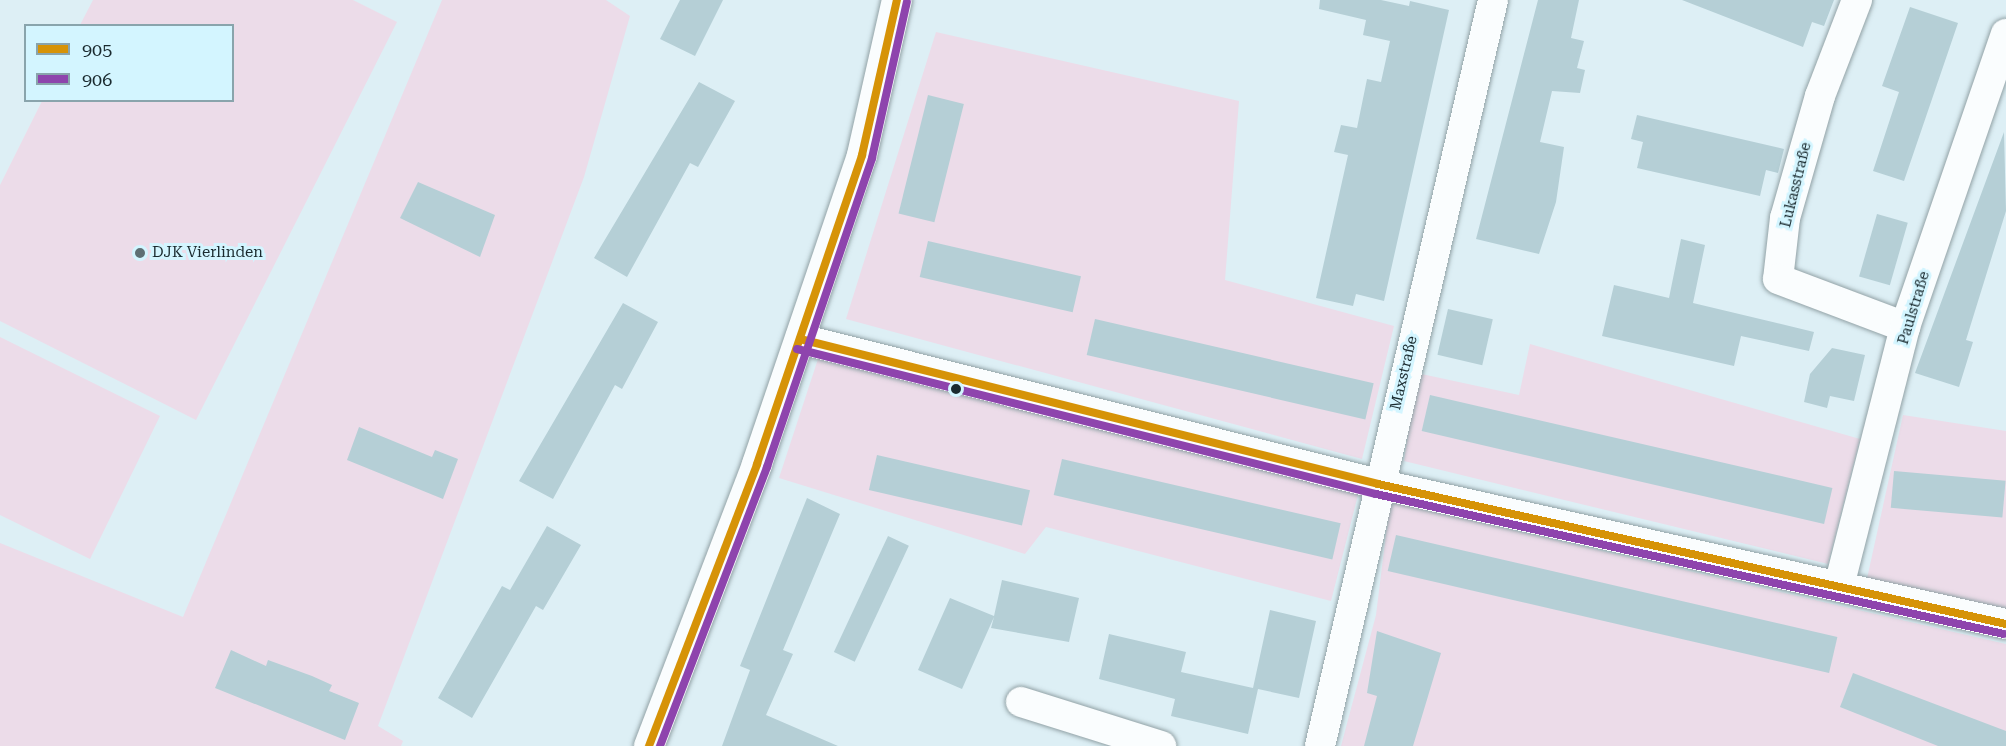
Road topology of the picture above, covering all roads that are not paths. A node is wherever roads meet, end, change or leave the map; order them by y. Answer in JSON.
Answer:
{"nodes":[{"id":1,"x":897,"y":0,"type":"edge"},
{"id":2,"x":1493,"y":0,"type":"edge"},
{"id":3,"x":1857,"y":0,"type":"edge"},
{"id":4,"x":2006,"y":34,"type":"edge"},
{"id":5,"x":1905,"y":327,"type":"junction"},
{"id":6,"x":800,"y":339,"type":"junction"},
{"id":7,"x":1378,"y":484,"type":"junction"},
{"id":8,"x":1839,"y":586,"type":"junction"},
{"id":9,"x":2006,"y":624,"type":"edge"},
{"id":10,"x":1021,"y":702,"type":"dead end"},
{"id":11,"x":649,"y":746,"type":"edge"},
{"id":12,"x":1161,"y":746,"type":"edge"},
{"id":13,"x":1320,"y":746,"type":"edge"}],
"edges":[{"from":1,"to":6,"type":"street"},
{"from":2,"to":7,"type":"street","name":"Maxstraße"},
{"from":3,"to":5,"type":"street","name":"Lukasstraße"},
{"from":4,"to":5,"type":"street","name":"Paulstraße"},
{"from":5,"to":8,"type":"street","name":"Paulstraße"},
{"from":6,"to":7,"type":"street"},
{"from":6,"to":11,"type":"street"},
{"from":7,"to":8,"type":"street"},
{"from":7,"to":13,"type":"street","name":"Maxstraße"},
{"from":8,"to":9,"type":"street"},
{"from":10,"to":12,"type":"street"}]}
